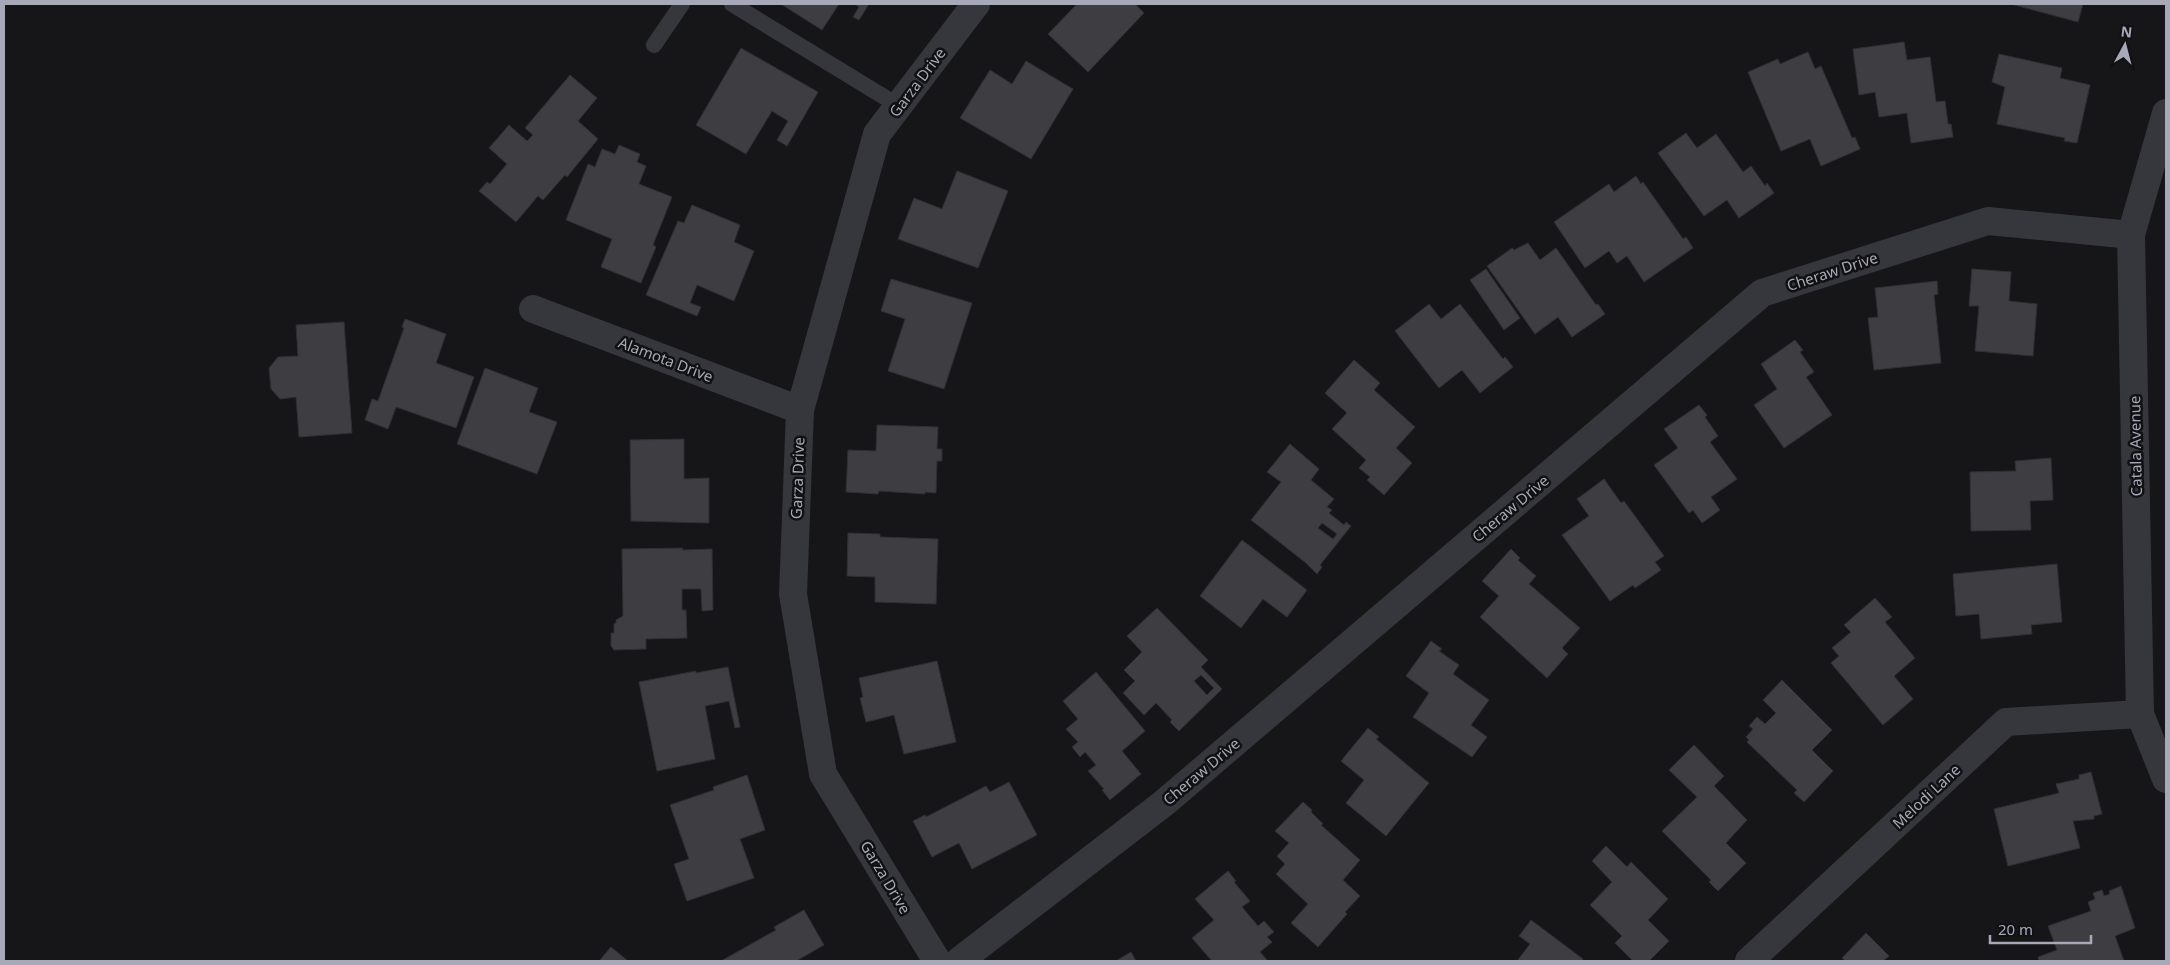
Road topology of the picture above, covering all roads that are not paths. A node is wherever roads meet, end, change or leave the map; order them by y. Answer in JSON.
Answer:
{"nodes":[{"id":1,"x":682,"y":4,"type":"edge"},
{"id":2,"x":732,"y":4,"type":"edge"},
{"id":3,"x":976,"y":4,"type":"edge"},
{"id":4,"x":654,"y":46,"type":"dead end"},
{"id":5,"x":899,"y":106,"type":"junction"},
{"id":6,"x":2166,"y":113,"type":"edge"},
{"id":7,"x":2131,"y":235,"type":"junction"},
{"id":8,"x":534,"y":309,"type":"dead end"},
{"id":9,"x":800,"y":410,"type":"junction"},
{"id":10,"x":2140,"y":714,"type":"junction"},
{"id":11,"x":2166,"y":779,"type":"edge"},
{"id":12,"x":930,"y":959,"type":"edge"},
{"id":13,"x":959,"y":961,"type":"edge"},
{"id":14,"x":1749,"y":961,"type":"edge"}],
"edges":[{"from":1,"to":4,"type":"lane"},
{"from":2,"to":5,"type":"lane"},
{"from":3,"to":5,"type":"street","name":"Garza Drive"},
{"from":5,"to":9,"type":"street","name":"Garza Drive"},
{"from":6,"to":7,"type":"street","name":"Catala Avenue"},
{"from":7,"to":10,"type":"street","name":"Catala Avenue"},
{"from":7,"to":13,"type":"street","name":"Cheraw Drive"},
{"from":8,"to":9,"type":"street","name":"Alamota Drive"},
{"from":9,"to":12,"type":"street","name":"Garza Drive"},
{"from":10,"to":11,"type":"street","name":"Catala Avenue"},
{"from":10,"to":14,"type":"street","name":"Melodi Lane"}]}
